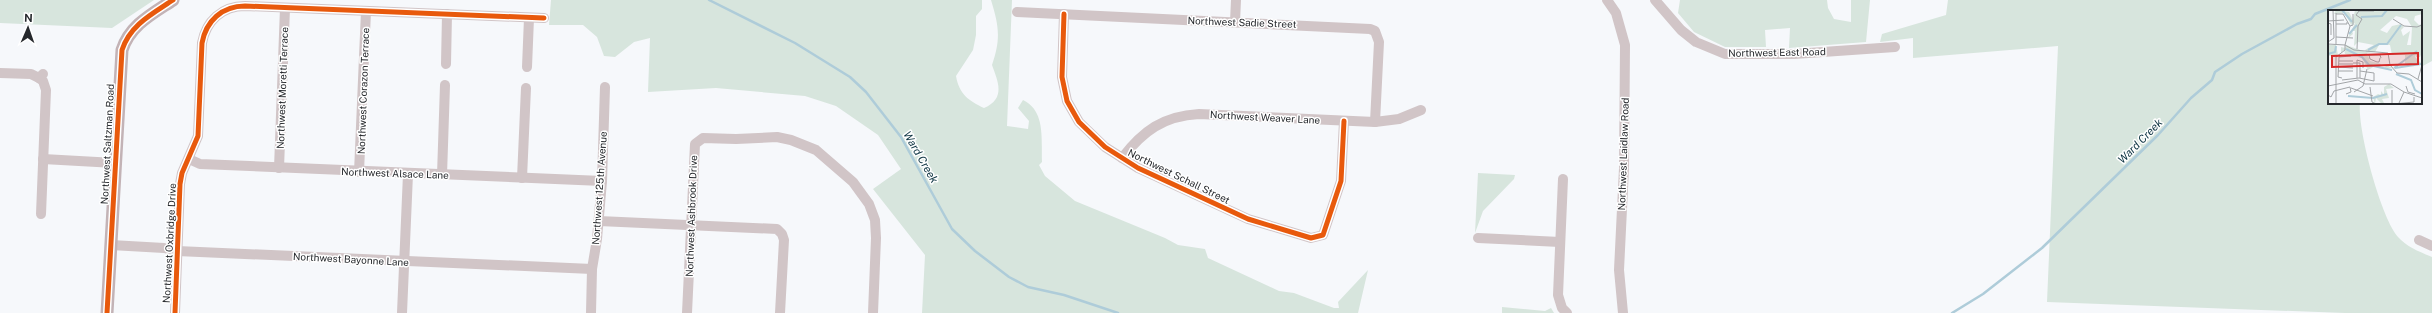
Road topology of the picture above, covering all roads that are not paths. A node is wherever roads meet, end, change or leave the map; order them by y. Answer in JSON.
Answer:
{"nodes":[{"id":1,"x":173,"y":0,"type":"edge"},
{"id":2,"x":1236,"y":0,"type":"edge"},
{"id":3,"x":1607,"y":0,"type":"edge"},
{"id":4,"x":1655,"y":0,"type":"edge"},
{"id":5,"x":285,"y":8,"type":"junction"},
{"id":6,"x":366,"y":11,"type":"junction"},
{"id":7,"x":1017,"y":12,"type":"dead end"},
{"id":8,"x":447,"y":14,"type":"junction"},
{"id":9,"x":1064,"y":14,"type":"junction"},
{"id":10,"x":529,"y":18,"type":"junction"},
{"id":11,"x":544,"y":18,"type":"dead end"},
{"id":12,"x":1234,"y":22,"type":"junction"},
{"id":13,"x":1895,"y":47,"type":"dead end"},
{"id":14,"x":446,"y":64,"type":"dead end"},
{"id":15,"x":527,"y":67,"type":"dead end"},
{"id":16,"x":0,"y":72,"type":"edge"},
{"id":17,"x":445,"y":85,"type":"dead end"},
{"id":18,"x":605,"y":87,"type":"dead end"},
{"id":19,"x":526,"y":88,"type":"dead end"},
{"id":20,"x":1422,"y":110,"type":"dead end"},
{"id":21,"x":1344,"y":121,"type":"junction"},
{"id":22,"x":1375,"y":122,"type":"junction"},
{"id":23,"x":1122,"y":158,"type":"junction"},
{"id":24,"x":43,"y":159,"type":"junction"},
{"id":25,"x":189,"y":159,"type":"junction"},
{"id":26,"x":115,"y":163,"type":"junction"},
{"id":27,"x":279,"y":168,"type":"junction"},
{"id":28,"x":359,"y":172,"type":"junction"},
{"id":29,"x":408,"y":174,"type":"junction"},
{"id":30,"x":442,"y":175,"type":"junction"},
{"id":31,"x":522,"y":178,"type":"junction"},
{"id":32,"x":1563,"y":179,"type":"dead end"},
{"id":33,"x":602,"y":181,"type":"junction"},
{"id":34,"x":40,"y":214,"type":"dead end"},
{"id":35,"x":599,"y":220,"type":"junction"},
{"id":36,"x":691,"y":225,"type":"junction"},
{"id":37,"x":1478,"y":238,"type":"dead end"},
{"id":38,"x":2419,"y":240,"type":"dead end"},
{"id":39,"x":1560,"y":242,"type":"junction"},
{"id":40,"x":111,"y":246,"type":"junction"},
{"id":41,"x":2432,"y":246,"type":"edge"},
{"id":42,"x":177,"y":251,"type":"junction"},
{"id":43,"x":405,"y":261,"type":"junction"},
{"id":44,"x":592,"y":269,"type":"junction"},
{"id":45,"x":107,"y":313,"type":"edge"},
{"id":46,"x":175,"y":313,"type":"edge"},
{"id":47,"x":402,"y":313,"type":"edge"},
{"id":48,"x":591,"y":313,"type":"edge"},
{"id":49,"x":687,"y":313,"type":"edge"},
{"id":50,"x":780,"y":313,"type":"edge"},
{"id":51,"x":873,"y":313,"type":"edge"},
{"id":52,"x":1567,"y":313,"type":"edge"},
{"id":53,"x":1616,"y":313,"type":"edge"},
{"id":54,"x":1623,"y":313,"type":"edge"}],
"edges":[{"from":1,"to":26,"type":"main road","name":"Northwest Saltzman Road"},
{"from":2,"to":12,"type":"street"},
{"from":3,"to":54,"type":"street","name":"Northwest Laidlaw Road"},
{"from":4,"to":13,"type":"street","name":"Northwest East Road"},
{"from":5,"to":6,"type":"street"},
{"from":5,"to":25,"type":"street","name":"Northwest Oxbridge Drive"},
{"from":5,"to":27,"type":"street","name":"Northwest Moretti Terrace"},
{"from":6,"to":8,"type":"street"},
{"from":6,"to":28,"type":"street","name":"Northwest Corazon Terrace"},
{"from":7,"to":9,"type":"street","name":"Northwest Sadie Street"},
{"from":8,"to":10,"type":"street"},
{"from":8,"to":14,"type":"street"},
{"from":9,"to":12,"type":"street","name":"Northwest Sadie Street"},
{"from":9,"to":23,"type":"street","name":"Northwest Schall Street"},
{"from":10,"to":11,"type":"street"},
{"from":10,"to":15,"type":"street"},
{"from":12,"to":22,"type":"street","name":"Northwest Sadie Street"},
{"from":16,"to":24,"type":"street"},
{"from":17,"to":30,"type":"street"},
{"from":18,"to":33,"type":"street","name":"Northwest 125th Avenue"},
{"from":19,"to":31,"type":"street"},
{"from":20,"to":22,"type":"street","name":"Northwest Weaver Lane"},
{"from":21,"to":22,"type":"street","name":"Northwest Weaver Lane"},
{"from":21,"to":23,"type":"street","name":"Northwest Weaver Lane"},
{"from":21,"to":23,"type":"street","name":"Northwest Schall Street"},
{"from":24,"to":26,"type":"street"},
{"from":24,"to":34,"type":"street"},
{"from":25,"to":27,"type":"street","name":"Northwest Alsace Lane"},
{"from":25,"to":42,"type":"street","name":"Northwest Oxbridge Drive"},
{"from":26,"to":40,"type":"main road","name":"Northwest Saltzman Road"},
{"from":27,"to":28,"type":"street","name":"Northwest Alsace Lane"},
{"from":28,"to":29,"type":"street","name":"Northwest Alsace Lane"},
{"from":29,"to":30,"type":"street","name":"Northwest Alsace Lane"},
{"from":29,"to":43,"type":"street"},
{"from":30,"to":31,"type":"street","name":"Northwest Alsace Lane"},
{"from":31,"to":33,"type":"street","name":"Northwest Alsace Lane"},
{"from":32,"to":39,"type":"street"},
{"from":33,"to":35,"type":"street","name":"Northwest 125th Avenue"},
{"from":35,"to":36,"type":"street"},
{"from":35,"to":44,"type":"street","name":"Northwest 125th Avenue"},
{"from":36,"to":49,"type":"street","name":"Northwest Ashbrook Drive"},
{"from":36,"to":50,"type":"street"},
{"from":36,"to":51,"type":"street","name":"Northwest Ashbrook Drive"},
{"from":37,"to":39,"type":"street"},
{"from":38,"to":41,"type":"street"},
{"from":39,"to":52,"type":"street"},
{"from":40,"to":42,"type":"street","name":"Northwest Bayonne Lane"},
{"from":40,"to":45,"type":"main road","name":"Northwest Saltzman Road"},
{"from":42,"to":43,"type":"street","name":"Northwest Bayonne Lane"},
{"from":42,"to":46,"type":"street","name":"Northwest Oxbridge Drive"},
{"from":43,"to":44,"type":"street","name":"Northwest Bayonne Lane"},
{"from":43,"to":47,"type":"street"},
{"from":44,"to":48,"type":"street","name":"Northwest 125th Avenue"},
{"from":53,"to":54,"type":"street"}]}
